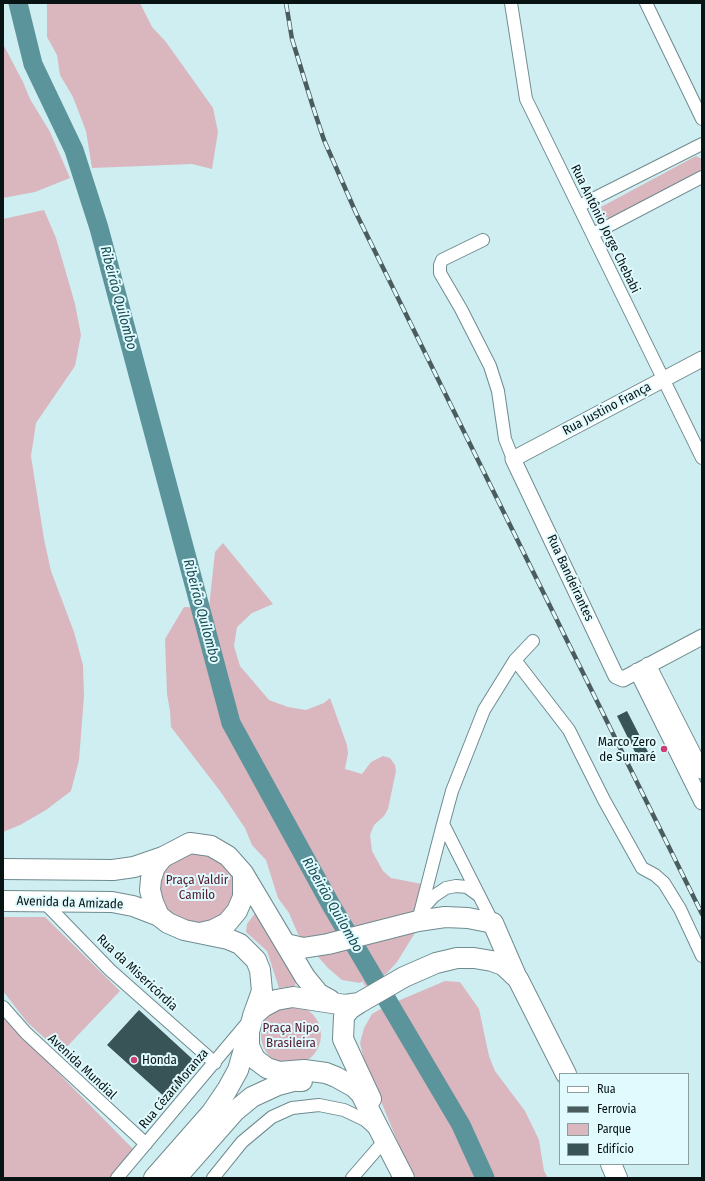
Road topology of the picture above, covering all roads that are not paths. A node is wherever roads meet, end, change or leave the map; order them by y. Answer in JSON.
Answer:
{"nodes":[{"id":1,"x":511,"y":3,"type":"edge"},
{"id":2,"x":646,"y":3,"type":"edge"},
{"id":3,"x":702,"y":120,"type":"edge"},
{"id":4,"x":702,"y":144,"type":"edge"},
{"id":5,"x":702,"y":177,"type":"edge"},
{"id":6,"x":579,"y":206,"type":"junction"},
{"id":7,"x":593,"y":234,"type":"junction"},
{"id":8,"x":483,"y":240,"type":"dead end"},
{"id":9,"x":702,"y":359,"type":"edge"},
{"id":10,"x":663,"y":379,"type":"junction"},
{"id":11,"x":702,"y":458,"type":"edge"},
{"id":12,"x":513,"y":459,"type":"junction"},
{"id":13,"x":702,"y":637,"type":"edge"},
{"id":14,"x":533,"y":641,"type":"dead end"},
{"id":15,"x":515,"y":660,"type":"junction"},
{"id":16,"x":642,"y":668,"type":"junction"},
{"id":17,"x":702,"y":771,"type":"edge"},
{"id":18,"x":702,"y":802,"type":"edge"},
{"id":19,"x":443,"y":824,"type":"junction"},
{"id":20,"x":163,"y":857,"type":"junction"},
{"id":21,"x":3,"y":869,"type":"edge"},
{"id":22,"x":243,"y":873,"type":"junction"},
{"id":23,"x":478,"y":895,"type":"junction"},
{"id":24,"x":3,"y":901,"type":"edge"},
{"id":25,"x":43,"y":901,"type":"junction"},
{"id":26,"x":420,"y":915,"type":"junction"},
{"id":27,"x":159,"y":916,"type":"junction"},
{"id":28,"x":493,"y":923,"type":"junction"},
{"id":29,"x":198,"y":933,"type":"junction"},
{"id":30,"x":286,"y":944,"type":"junction"},
{"id":31,"x":702,"y":956,"type":"edge"},
{"id":32,"x":518,"y":979,"type":"junction"},
{"id":33,"x":358,"y":1002,"type":"junction"},
{"id":34,"x":3,"y":1007,"type":"edge"},
{"id":35,"x":251,"y":1024,"type":"junction"},
{"id":36,"x":215,"y":1063,"type":"junction"},
{"id":37,"x":565,"y":1073,"type":"edge"},
{"id":38,"x":380,"y":1131,"type":"junction"},
{"id":39,"x":146,"y":1144,"type":"junction"},
{"id":40,"x":611,"y":1165,"type":"edge"},
{"id":41,"x":117,"y":1178,"type":"edge"},
{"id":42,"x":154,"y":1178,"type":"edge"},
{"id":43,"x":176,"y":1178,"type":"edge"},
{"id":44,"x":213,"y":1178,"type":"edge"},
{"id":45,"x":352,"y":1178,"type":"edge"},
{"id":46,"x":404,"y":1178,"type":"edge"},
{"id":47,"x":617,"y":1178,"type":"edge"}],
"edges":[{"from":1,"to":6,"type":"street","name":"Rua Antônio Jorge Chebabi"},
{"from":2,"to":3,"type":"street"},
{"from":4,"to":6,"type":"street"},
{"from":5,"to":7,"type":"street"},
{"from":6,"to":7,"type":"street","name":"Rua Antônio Jorge Chebabi"},
{"from":7,"to":10,"type":"street","name":"Rua Antônio Jorge Chebabi"},
{"from":8,"to":12,"type":"street"},
{"from":9,"to":10,"type":"street","name":"Rua Justino França"},
{"from":10,"to":11,"type":"street","name":"Rua Antônio Jorge Chebabi"},
{"from":10,"to":12,"type":"street","name":"Rua Justino França"},
{"from":12,"to":16,"type":"street","name":"Rua Bandeirantes"},
{"from":13,"to":16,"type":"street"},
{"from":14,"to":15,"type":"street"},
{"from":15,"to":19,"type":"street"},
{"from":15,"to":31,"type":"street"},
{"from":16,"to":17,"type":"street"},
{"from":16,"to":18,"type":"street"},
{"from":19,"to":23,"type":"street"},
{"from":19,"to":26,"type":"street"},
{"from":20,"to":21,"type":"main road"},
{"from":20,"to":22,"type":"main road"},
{"from":20,"to":27,"type":"main road"},
{"from":22,"to":29,"type":"main road"},
{"from":22,"to":30,"type":"main road"},
{"from":23,"to":26,"type":"street"},
{"from":23,"to":28,"type":"street"},
{"from":24,"to":25,"type":"main road","name":"Avenida da Amizade"},
{"from":25,"to":27,"type":"main road","name":"Avenida da Amizade"},
{"from":25,"to":36,"type":"street","name":"Rua da Misericórdia"},
{"from":26,"to":28,"type":"main road"},
{"from":26,"to":30,"type":"main road"},
{"from":27,"to":29,"type":"main road","name":"Avenida da Amizade"},
{"from":28,"to":32,"type":"main road"},
{"from":29,"to":35,"type":"main road","name":"Avenida da Amizade"},
{"from":30,"to":33,"type":"main road"},
{"from":32,"to":33,"type":"main road"},
{"from":32,"to":37,"type":"main road"},
{"from":33,"to":35,"type":"main road"},
{"from":33,"to":38,"type":"main road"},
{"from":34,"to":39,"type":"street","name":"Avenida Mundial"},
{"from":35,"to":36,"type":"street","name":"Rua Cézar Moranza"},
{"from":35,"to":38,"type":"main road"},
{"from":35,"to":42,"type":"main road","name":"Avenida da Amizade"},
{"from":36,"to":39,"type":"street","name":"Rua Cézar Moranza"},
{"from":38,"to":43,"type":"main road"},
{"from":38,"to":44,"type":"street"},
{"from":38,"to":45,"type":"street"},
{"from":38,"to":46,"type":"main road"},
{"from":39,"to":41,"type":"street","name":"Rua Cézar Moranza"},
{"from":40,"to":47,"type":"main road"}]}
